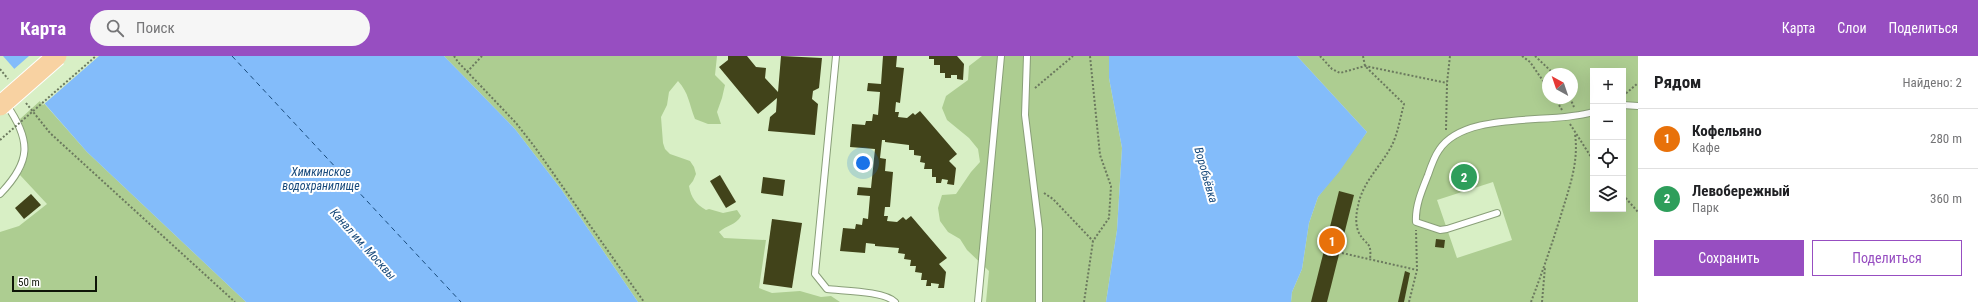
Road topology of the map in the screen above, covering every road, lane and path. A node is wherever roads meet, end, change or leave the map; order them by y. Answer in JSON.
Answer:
{"nodes":[{"id":1,"x":57,"y":56,"type":"edge"},
{"id":2,"x":96,"y":56,"type":"edge"},
{"id":3,"x":454,"y":56,"type":"edge"},
{"id":4,"x":482,"y":56,"type":"edge"},
{"id":5,"x":836,"y":56,"type":"edge"},
{"id":6,"x":1001,"y":56,"type":"edge"},
{"id":7,"x":1027,"y":56,"type":"edge"},
{"id":8,"x":1073,"y":56,"type":"edge"},
{"id":9,"x":1090,"y":56,"type":"edge"},
{"id":10,"x":1320,"y":56,"type":"edge"},
{"id":11,"x":1363,"y":56,"type":"edge"},
{"id":12,"x":1450,"y":56,"type":"edge"},
{"id":13,"x":1522,"y":56,"type":"edge"},
{"id":14,"x":1535,"y":56,"type":"edge"},
{"id":15,"x":1365,"y":66,"type":"junction"},
{"id":16,"x":1548,"y":68,"type":"edge"},
{"id":17,"x":467,"y":72,"type":"junction"},
{"id":18,"x":1542,"y":79,"type":"edge"},
{"id":19,"x":1638,"y":82,"type":"edge"},
{"id":20,"x":1447,"y":83,"type":"junction"},
{"id":21,"x":1626,"y":93,"type":"edge"},
{"id":22,"x":1026,"y":95,"type":"junction"},
{"id":23,"x":0,"y":97,"type":"edge"},
{"id":24,"x":1626,"y":105,"type":"edge"},
{"id":25,"x":0,"y":106,"type":"edge"},
{"id":26,"x":1638,"y":106,"type":"edge"},
{"id":27,"x":1590,"y":113,"type":"edge"},
{"id":28,"x":40,"y":121,"type":"dead end"},
{"id":29,"x":1569,"y":121,"type":"junction"},
{"id":30,"x":1575,"y":122,"type":"dead end"},
{"id":31,"x":1563,"y":124,"type":"dead end"},
{"id":32,"x":1575,"y":134,"type":"junction"},
{"id":33,"x":0,"y":140,"type":"edge"},
{"id":34,"x":1447,"y":141,"type":"junction"},
{"id":35,"x":1590,"y":156,"type":"edge"},
{"id":36,"x":1034,"y":186,"type":"junction"},
{"id":37,"x":0,"y":194,"type":"edge"},
{"id":38,"x":1626,"y":198,"type":"edge"},
{"id":39,"x":1638,"y":212,"type":"edge"},
{"id":40,"x":1497,"y":213,"type":"dead end"},
{"id":41,"x":1416,"y":222,"type":"junction"},
{"id":42,"x":1093,"y":241,"type":"junction"},
{"id":43,"x":1342,"y":253,"type":"dead end"},
{"id":44,"x":1370,"y":259,"type":"junction"},
{"id":45,"x":1546,"y":265,"type":"junction"},
{"id":46,"x":1417,"y":270,"type":"junction"},
{"id":47,"x":235,"y":302,"type":"edge"},
{"id":48,"x":644,"y":302,"type":"edge"},
{"id":49,"x":895,"y":302,"type":"edge"},
{"id":50,"x":978,"y":302,"type":"edge"},
{"id":51,"x":1039,"y":302,"type":"edge"},
{"id":52,"x":1084,"y":302,"type":"edge"},
{"id":53,"x":1409,"y":302,"type":"edge"},
{"id":54,"x":1531,"y":302,"type":"edge"},
{"id":55,"x":1542,"y":302,"type":"edge"}],
"edges":[{"from":1,"to":25,"type":"highway","bridge":true},
{"from":2,"to":33,"type":"path","bridge":true},
{"from":3,"to":17,"type":"path"},
{"from":4,"to":17,"type":"path"},
{"from":5,"to":49,"type":"lane"},
{"from":6,"to":50,"type":"lane"},
{"from":7,"to":22,"type":"lane"},
{"from":8,"to":22,"type":"path"},
{"from":9,"to":42,"type":"path"},
{"from":10,"to":15,"type":"path"},
{"from":11,"to":15,"type":"path"},
{"from":12,"to":20,"type":"path"},
{"from":13,"to":18,"type":"path"},
{"from":14,"to":16,"type":"path"},
{"from":15,"to":20,"type":"path"},
{"from":15,"to":44,"type":"path"},
{"from":17,"to":48,"type":"path"},
{"from":19,"to":21,"type":"path"},
{"from":20,"to":34,"type":"path"},
{"from":22,"to":36,"type":"lane"},
{"from":23,"to":37,"type":"lane"},
{"from":24,"to":26,"type":"lane"},
{"from":27,"to":29,"type":"lane"},
{"from":28,"to":47,"type":"path"},
{"from":29,"to":30,"type":"path"},
{"from":29,"to":31,"type":"path"},
{"from":29,"to":32,"type":"path"},
{"from":29,"to":34,"type":"lane"},
{"from":32,"to":35,"type":"path"},
{"from":32,"to":45,"type":"path"},
{"from":34,"to":41,"type":"lane"},
{"from":36,"to":42,"type":"path"},
{"from":36,"to":51,"type":"lane"},
{"from":38,"to":39,"type":"path"},
{"from":40,"to":41,"type":"lane"},
{"from":41,"to":46,"type":"path"},
{"from":42,"to":52,"type":"path"},
{"from":43,"to":44,"type":"path"},
{"from":44,"to":46,"type":"path"},
{"from":45,"to":54,"type":"path"},
{"from":45,"to":55,"type":"path"},
{"from":46,"to":53,"type":"path"}]}
